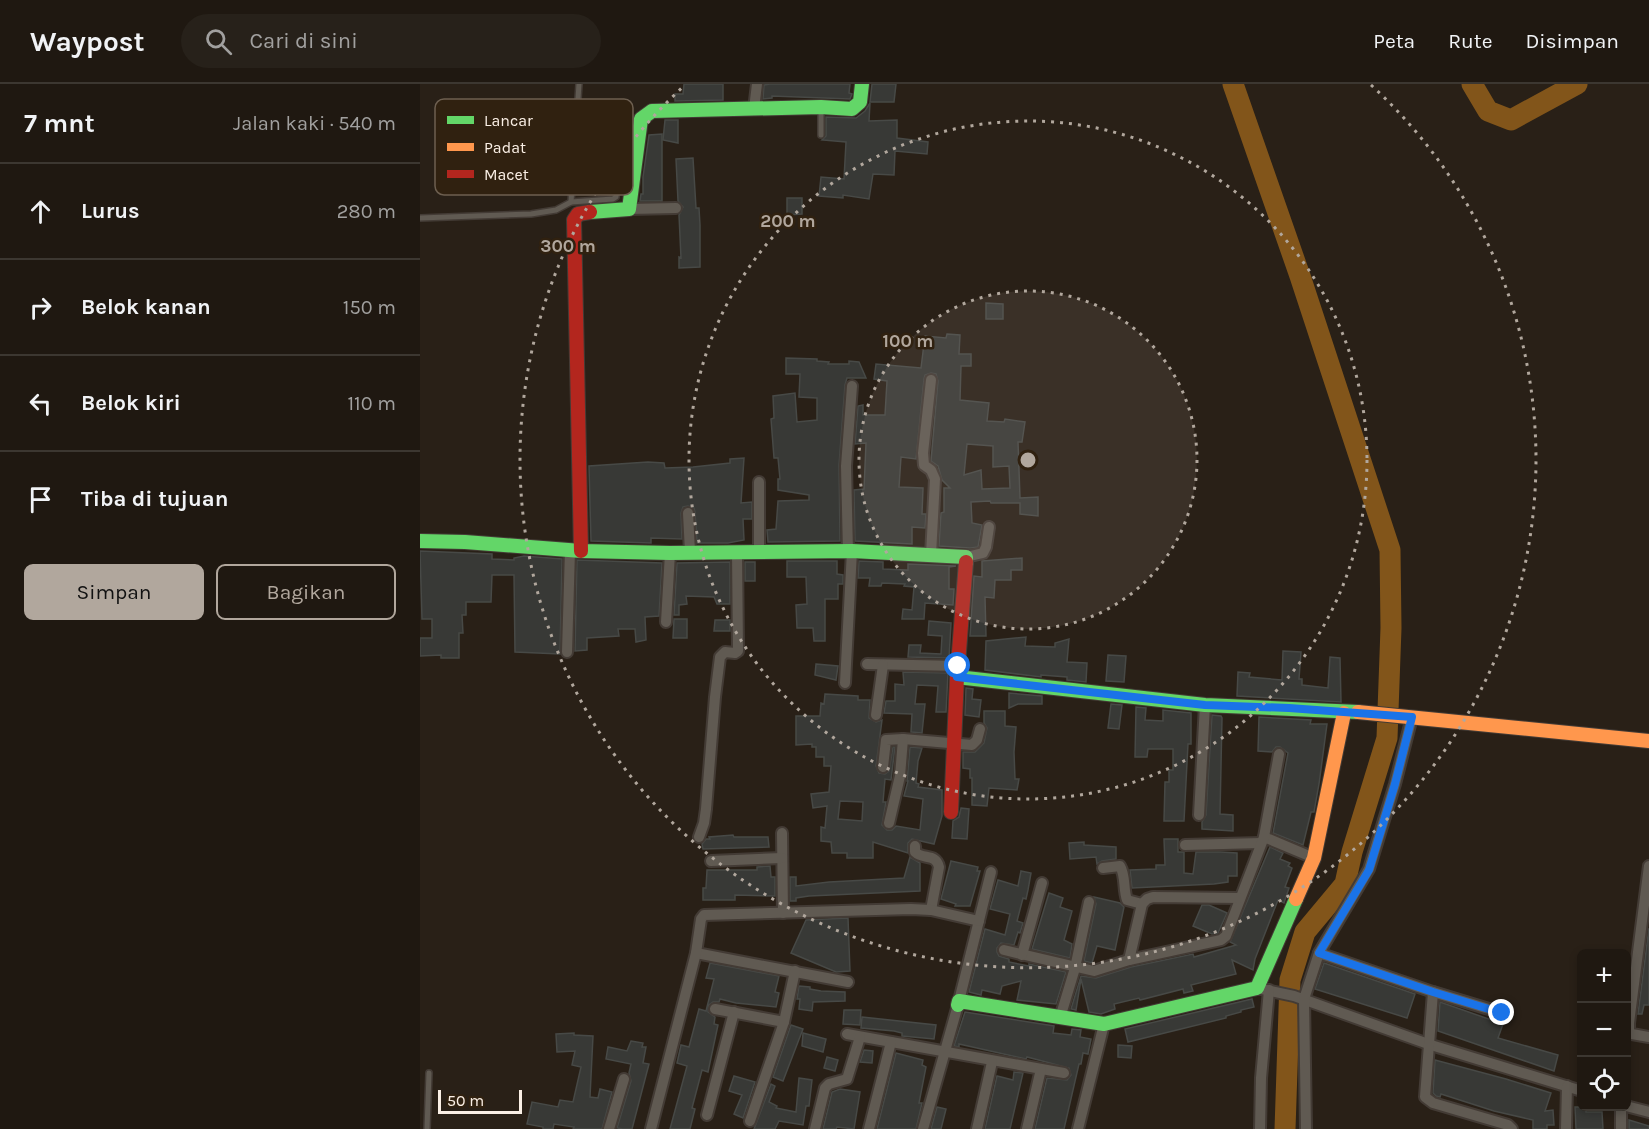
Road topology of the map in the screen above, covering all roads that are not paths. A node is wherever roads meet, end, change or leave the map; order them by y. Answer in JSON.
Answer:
{"nodes":[{"id":1,"x":579,"y":84,"type":"edge"},
{"id":2,"x":758,"y":84,"type":"edge"},
{"id":3,"x":862,"y":84,"type":"edge"},
{"id":4,"x":578,"y":99,"type":"edge"},
{"id":5,"x":821,"y":107,"type":"junction"},
{"id":6,"x":754,"y":109,"type":"junction"},
{"id":7,"x":821,"y":135,"type":"dead end"},
{"id":8,"x":633,"y":179,"type":"edge"},
{"id":9,"x":571,"y":195,"type":"edge"},
{"id":10,"x":616,"y":195,"type":"edge"},
{"id":11,"x":631,"y":195,"type":"edge"},
{"id":12,"x":571,"y":202,"type":"junction"},
{"id":13,"x":676,"y":208,"type":"dead end"},
{"id":14,"x":629,"y":209,"type":"junction"},
{"id":15,"x":420,"y":218,"type":"edge"},
{"id":16,"x":931,"y":380,"type":"dead end"},
{"id":17,"x":852,"y":386,"type":"dead end"},
{"id":18,"x":759,"y":482,"type":"dead end"},
{"id":19,"x":688,"y":513,"type":"dead end"},
{"id":20,"x":989,"y":527,"type":"dead end"},
{"id":21,"x":420,"y":541,"type":"edge"},
{"id":22,"x":575,"y":551,"type":"junction"},
{"id":23,"x":759,"y":551,"type":"junction"},
{"id":24,"x":690,"y":552,"type":"junction"},
{"id":25,"x":737,"y":552,"type":"junction"},
{"id":26,"x":850,"y":552,"type":"junction"},
{"id":27,"x":670,"y":553,"type":"junction"},
{"id":28,"x":931,"y":555,"type":"junction"},
{"id":29,"x":966,"y":557,"type":"junction"},
{"id":30,"x":666,"y":622,"type":"dead end"},
{"id":31,"x":567,"y":652,"type":"dead end"},
{"id":32,"x":867,"y":664,"type":"dead end"},
{"id":33,"x":883,"y":665,"type":"junction"},
{"id":34,"x":958,"y":672,"type":"junction"},
{"id":35,"x":845,"y":683,"type":"dead end"},
{"id":36,"x":1205,"y":705,"type":"junction"},
{"id":37,"x":1358,"y":713,"type":"junction"},
{"id":38,"x":876,"y":715,"type":"dead end"},
{"id":39,"x":1412,"y":717,"type":"junction"},
{"id":40,"x":980,"y":729,"type":"dead end"},
{"id":41,"x":903,"y":740,"type":"junction"},
{"id":42,"x":1649,"y":741,"type":"edge"},
{"id":43,"x":953,"y":745,"type":"junction"},
{"id":44,"x":1280,"y":754,"type":"dead end"},
{"id":45,"x":883,"y":767,"type":"dead end"},
{"id":46,"x":951,"y":812,"type":"dead end"},
{"id":47,"x":1199,"y":815,"type":"dead end"},
{"id":48,"x":890,"y":823,"type":"dead end"},
{"id":49,"x":782,"y":833,"type":"dead end"},
{"id":50,"x":699,"y":837,"type":"dead end"},
{"id":51,"x":1262,"y":840,"type":"junction"},
{"id":52,"x":1185,"y":845,"type":"dead end"},
{"id":53,"x":915,"y":846,"type":"dead end"},
{"id":54,"x":782,"y":858,"type":"junction"},
{"id":55,"x":1314,"y":858,"type":"junction"},
{"id":56,"x":711,"y":861,"type":"dead end"},
{"id":57,"x":1649,"y":866,"type":"edge"},
{"id":58,"x":1103,"y":867,"type":"dead end"},
{"id":59,"x":991,"y":872,"type":"dead end"},
{"id":60,"x":1042,"y":883,"type":"dead end"},
{"id":61,"x":1240,"y":898,"type":"junction"},
{"id":62,"x":1089,"y":902,"type":"dead end"},
{"id":63,"x":1142,"y":904,"type":"junction"},
{"id":64,"x":931,"y":910,"type":"junction"},
{"id":65,"x":783,"y":913,"type":"junction"},
{"id":66,"x":979,"y":921,"type":"junction"},
{"id":67,"x":1645,"y":940,"type":"edge"},
{"id":68,"x":1004,"y":950,"type":"dead end"},
{"id":69,"x":696,"y":953,"type":"junction"},
{"id":70,"x":1319,"y":953,"type":"junction"},
{"id":71,"x":1022,"y":955,"type":"junction"},
{"id":72,"x":1130,"y":960,"type":"junction"},
{"id":73,"x":1075,"y":968,"type":"junction"},
{"id":74,"x":795,"y":971,"type":"junction"},
{"id":75,"x":848,"y":982,"type":"dead end"},
{"id":76,"x":1268,"y":990,"type":"junction"},
{"id":77,"x":1433,"y":992,"type":"junction"},
{"id":78,"x":1299,"y":998,"type":"junction"},
{"id":79,"x":959,"y":1003,"type":"junction"},
{"id":80,"x":715,"y":1009,"type":"dead end"},
{"id":81,"x":734,"y":1012,"type":"junction"},
{"id":82,"x":1502,"y":1013,"type":"dead end"},
{"id":83,"x":1060,"y":1018,"type":"junction"},
{"id":84,"x":784,"y":1022,"type":"junction"},
{"id":85,"x":1104,"y":1024,"type":"junction"},
{"id":86,"x":847,"y":1034,"type":"dead end"},
{"id":87,"x":860,"y":1037,"type":"junction"},
{"id":88,"x":1649,"y":1037,"type":"edge"},
{"id":89,"x":891,"y":1042,"type":"junction"},
{"id":90,"x":1431,"y":1045,"type":"junction"},
{"id":91,"x":944,"y":1052,"type":"junction"},
{"id":92,"x":992,"y":1062,"type":"junction"},
{"id":93,"x":1041,"y":1070,"type":"junction"},
{"id":94,"x":429,"y":1073,"type":"dead end"},
{"id":95,"x":1064,"y":1073,"type":"dead end"},
{"id":96,"x":624,"y":1079,"type":"dead end"},
{"id":97,"x":1567,"y":1086,"type":"junction"},
{"id":98,"x":1577,"y":1090,"type":"edge"},
{"id":99,"x":1631,"y":1108,"type":"edge"},
{"id":100,"x":1621,"y":1111,"type":"edge"},
{"id":101,"x":1649,"y":1112,"type":"edge"},
{"id":102,"x":707,"y":1115,"type":"dead end"},
{"id":103,"x":750,"y":1121,"type":"dead end"},
{"id":104,"x":427,"y":1129,"type":"edge"},
{"id":105,"x":609,"y":1129,"type":"edge"},
{"id":106,"x":651,"y":1129,"type":"edge"},
{"id":107,"x":814,"y":1129,"type":"edge"},
{"id":108,"x":869,"y":1129,"type":"edge"},
{"id":109,"x":923,"y":1129,"type":"edge"},
{"id":110,"x":977,"y":1129,"type":"edge"},
{"id":111,"x":1027,"y":1129,"type":"edge"},
{"id":112,"x":1078,"y":1129,"type":"edge"},
{"id":113,"x":1260,"y":1129,"type":"edge"},
{"id":114,"x":1306,"y":1129,"type":"edge"},
{"id":115,"x":1512,"y":1129,"type":"edge"},
{"id":116,"x":1566,"y":1129,"type":"edge"},
{"id":117,"x":1621,"y":1129,"type":"edge"}],
"edges":[{"from":1,"to":4,"type":"lane"},
{"from":2,"to":6,"type":"street"},
{"from":3,"to":5,"type":"street"},
{"from":5,"to":6,"type":"street"},
{"from":5,"to":7,"type":"lane"},
{"from":6,"to":8,"type":"street"},
{"from":9,"to":12,"type":"lane"},
{"from":10,"to":12,"type":"lane"},
{"from":11,"to":14,"type":"street"},
{"from":12,"to":15,"type":"lane"},
{"from":13,"to":14,"type":"street"},
{"from":14,"to":22,"type":"street"},
{"from":16,"to":28,"type":"street"},
{"from":17,"to":26,"type":"street"},
{"from":18,"to":23,"type":"street"},
{"from":19,"to":24,"type":"street"},
{"from":20,"to":29,"type":"street"},
{"from":21,"to":22,"type":"street"},
{"from":22,"to":27,"type":"street"},
{"from":22,"to":31,"type":"street"},
{"from":23,"to":25,"type":"street"},
{"from":23,"to":26,"type":"street"},
{"from":24,"to":25,"type":"street"},
{"from":24,"to":27,"type":"street"},
{"from":25,"to":50,"type":"street"},
{"from":26,"to":28,"type":"street"},
{"from":26,"to":35,"type":"street"},
{"from":27,"to":30,"type":"street"},
{"from":28,"to":29,"type":"street"},
{"from":29,"to":34,"type":"street"},
{"from":32,"to":33,"type":"street"},
{"from":33,"to":34,"type":"street"},
{"from":33,"to":38,"type":"street"},
{"from":34,"to":36,"type":"street"},
{"from":34,"to":43,"type":"street"},
{"from":36,"to":37,"type":"street"},
{"from":36,"to":47,"type":"street"},
{"from":37,"to":39,"type":"street"},
{"from":37,"to":55,"type":"street"},
{"from":39,"to":42,"type":"street"},
{"from":39,"to":70,"type":"street"},
{"from":40,"to":43,"type":"street"},
{"from":41,"to":43,"type":"street"},
{"from":41,"to":45,"type":"street"},
{"from":41,"to":48,"type":"street"},
{"from":43,"to":46,"type":"street"},
{"from":44,"to":51,"type":"street"},
{"from":49,"to":54,"type":"street"},
{"from":51,"to":52,"type":"street"},
{"from":51,"to":55,"type":"street"},
{"from":51,"to":61,"type":"street"},
{"from":53,"to":64,"type":"street"},
{"from":54,"to":56,"type":"street"},
{"from":54,"to":65,"type":"street"},
{"from":55,"to":76,"type":"street"},
{"from":57,"to":67,"type":"street"},
{"from":58,"to":63,"type":"street"},
{"from":59,"to":66,"type":"street"},
{"from":60,"to":71,"type":"street"},
{"from":61,"to":63,"type":"street"},
{"from":61,"to":72,"type":"street"},
{"from":62,"to":73,"type":"street"},
{"from":63,"to":72,"type":"street"},
{"from":64,"to":65,"type":"street"},
{"from":64,"to":66,"type":"street"},
{"from":65,"to":69,"type":"street"},
{"from":66,"to":79,"type":"street"},
{"from":67,"to":88,"type":"street"},
{"from":68,"to":71,"type":"street"},
{"from":69,"to":74,"type":"street"},
{"from":69,"to":106,"type":"street"},
{"from":70,"to":77,"type":"street"},
{"from":70,"to":78,"type":"street"},
{"from":71,"to":73,"type":"street"},
{"from":72,"to":73,"type":"street"},
{"from":73,"to":83,"type":"street"},
{"from":74,"to":75,"type":"street"},
{"from":74,"to":84,"type":"street"},
{"from":76,"to":78,"type":"street"},
{"from":76,"to":85,"type":"street"},
{"from":76,"to":113,"type":"street"},
{"from":77,"to":82,"type":"street"},
{"from":77,"to":90,"type":"street"},
{"from":78,"to":90,"type":"street"},
{"from":78,"to":114,"type":"street"},
{"from":79,"to":83,"type":"street"},
{"from":79,"to":91,"type":"street"},
{"from":80,"to":81,"type":"street"},
{"from":81,"to":84,"type":"street"},
{"from":81,"to":102,"type":"street"},
{"from":83,"to":85,"type":"street"},
{"from":84,"to":103,"type":"street"},
{"from":85,"to":112,"type":"street"},
{"from":86,"to":87,"type":"street"},
{"from":87,"to":89,"type":"street"},
{"from":87,"to":107,"type":"street"},
{"from":89,"to":91,"type":"street"},
{"from":89,"to":108,"type":"street"},
{"from":90,"to":97,"type":"street"},
{"from":90,"to":115,"type":"street"},
{"from":91,"to":92,"type":"street"},
{"from":91,"to":109,"type":"street"},
{"from":92,"to":93,"type":"street"},
{"from":92,"to":110,"type":"street"},
{"from":93,"to":95,"type":"street"},
{"from":93,"to":111,"type":"street"},
{"from":94,"to":104,"type":"lane"},
{"from":96,"to":105,"type":"street"},
{"from":97,"to":98,"type":"street"},
{"from":97,"to":116,"type":"street"},
{"from":99,"to":101,"type":"street"},
{"from":100,"to":117,"type":"street"}]}
